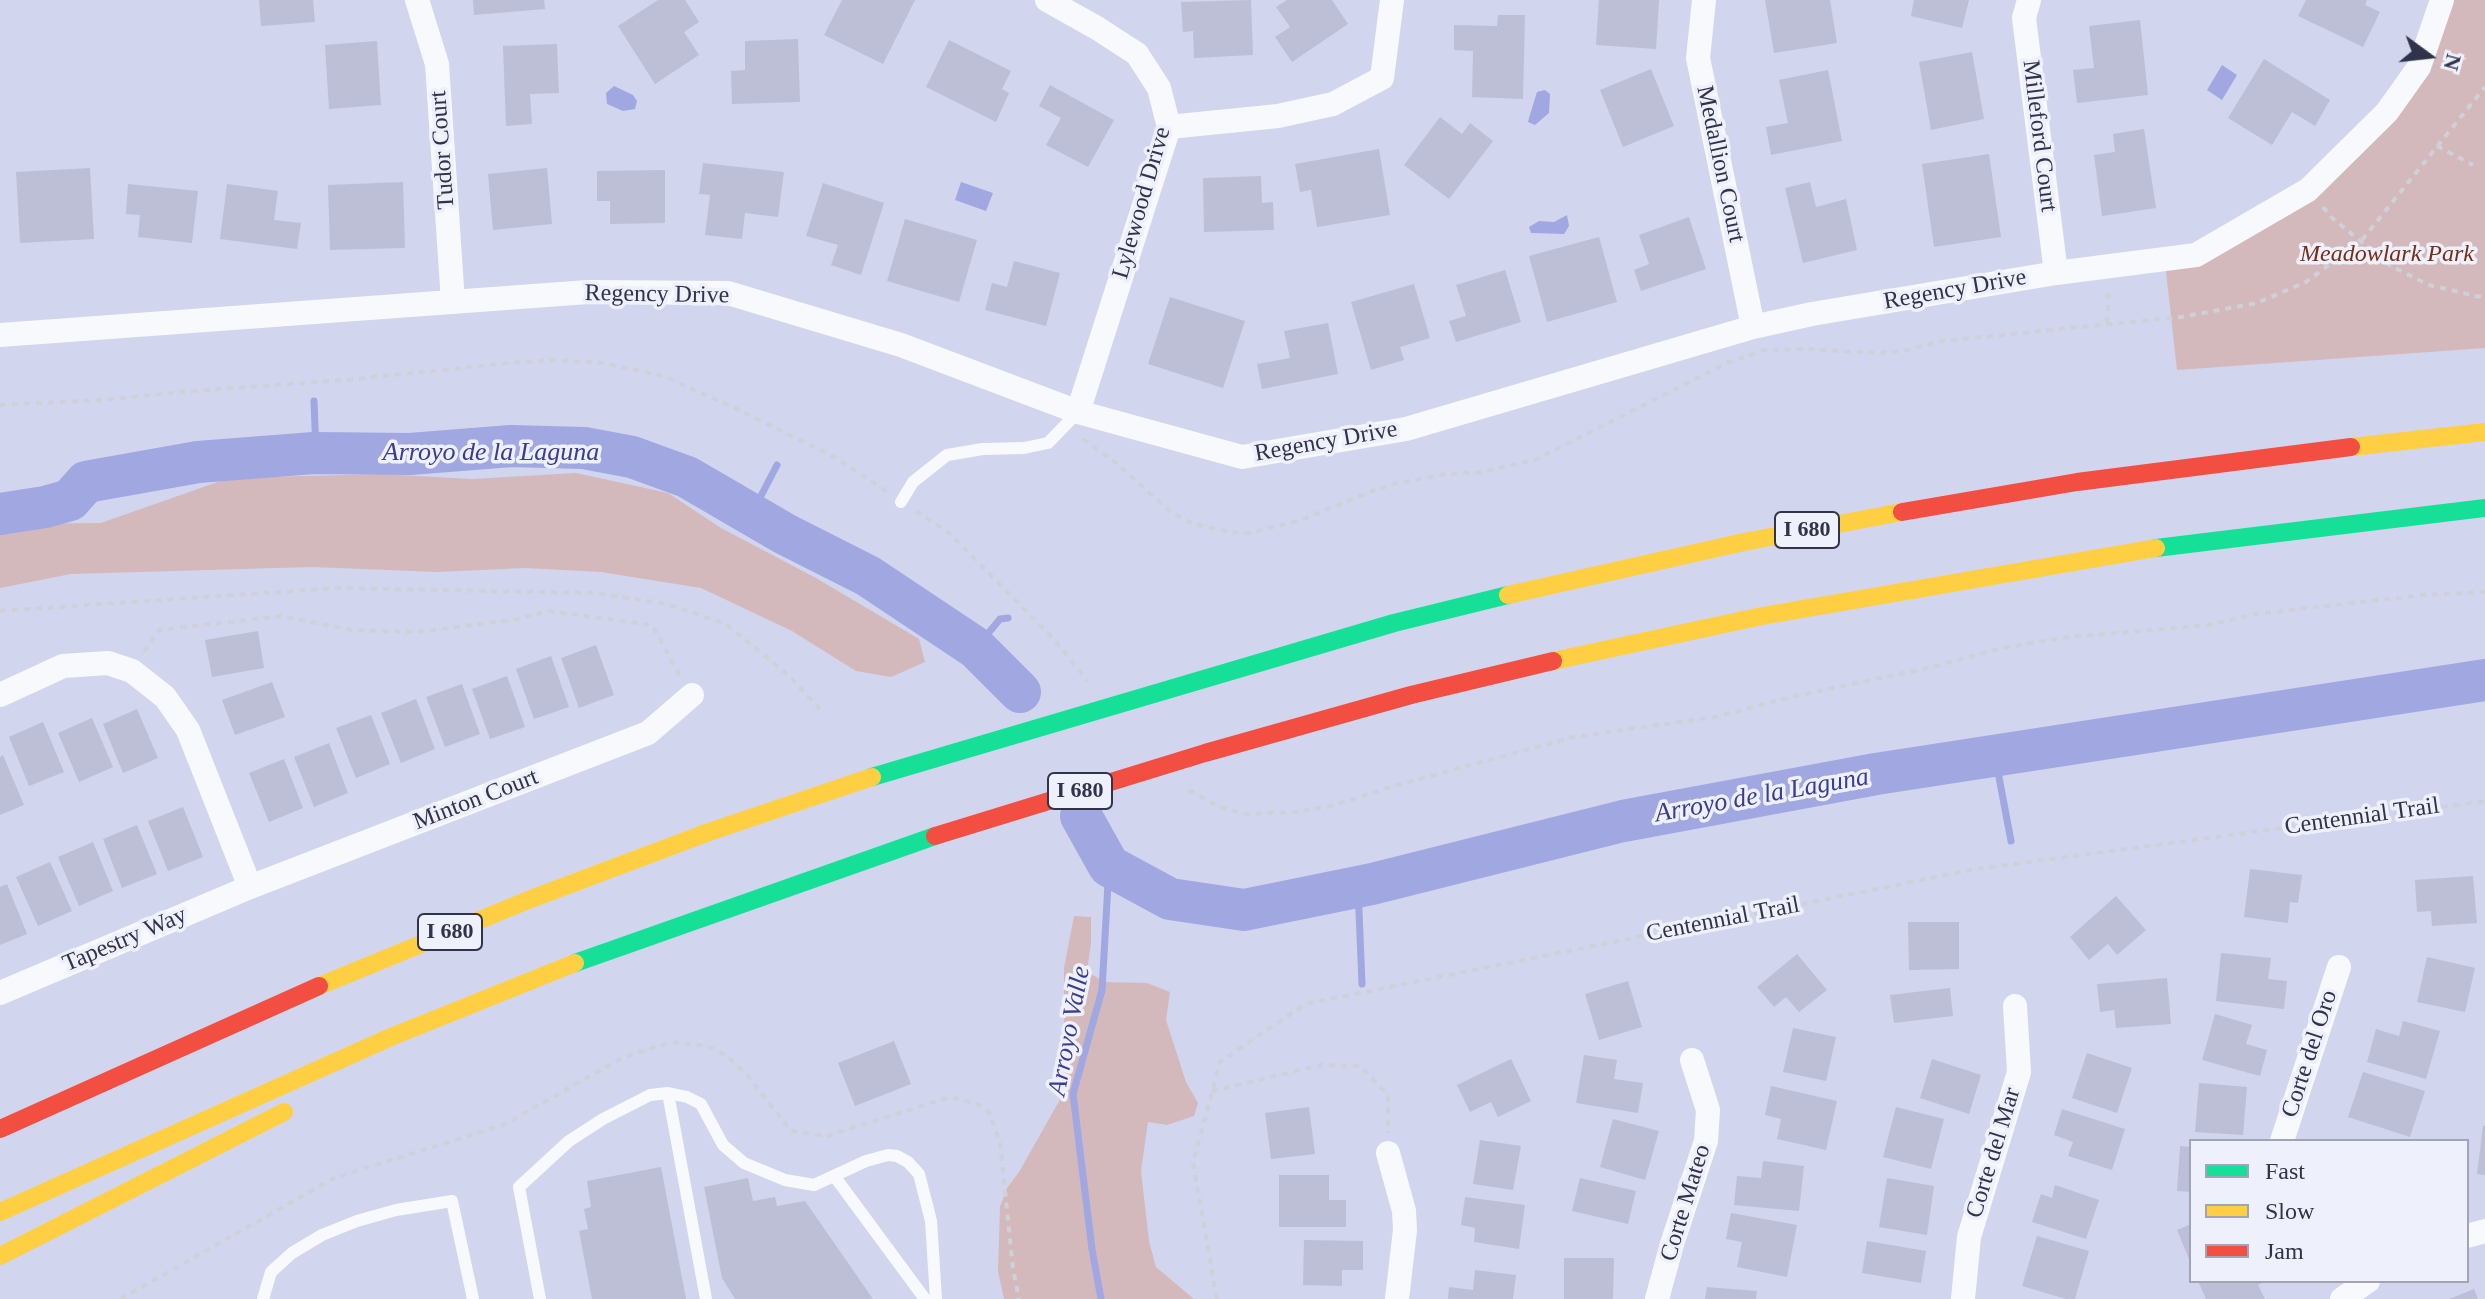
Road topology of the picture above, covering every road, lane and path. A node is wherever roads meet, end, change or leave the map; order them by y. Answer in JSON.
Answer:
{"nodes":[{"id":1,"x":417,"y":0,"type":"edge"},
{"id":2,"x":1047,"y":0,"type":"edge"},
{"id":3,"x":1392,"y":0,"type":"edge"},
{"id":4,"x":1704,"y":0,"type":"edge"},
{"id":5,"x":2029,"y":0,"type":"edge"},
{"id":6,"x":2442,"y":0,"type":"edge"},
{"id":7,"x":2485,"y":87,"type":"edge"},
{"id":8,"x":1169,"y":127,"type":"junction"},
{"id":9,"x":2437,"y":146,"type":"junction"},
{"id":10,"x":2473,"y":165,"type":"dead end"},
{"id":11,"x":2308,"y":190,"type":"junction"},
{"id":12,"x":2361,"y":241,"type":"junction"},
{"id":13,"x":2110,"y":265,"type":"junction"},
{"id":14,"x":2056,"y":273,"type":"junction"},
{"id":15,"x":2485,"y":298,"type":"edge"},
{"id":16,"x":453,"y":302,"type":"junction"},
{"id":17,"x":2107,"y":323,"type":"junction"},
{"id":18,"x":1753,"y":327,"type":"junction"},
{"id":19,"x":0,"y":335,"type":"edge"},
{"id":20,"x":0,"y":405,"type":"edge"},
{"id":21,"x":1078,"y":412,"type":"junction"},
{"id":22,"x":2485,"y":432,"type":"edge"},
{"id":23,"x":901,"y":502,"type":"junction"},
{"id":24,"x":2485,"y":508,"type":"edge"},
{"id":25,"x":2485,"y":592,"type":"edge"},
{"id":26,"x":0,"y":611,"type":"edge"},
{"id":27,"x":132,"y":671,"type":"junction"},
{"id":28,"x":1091,"y":684,"type":"dead end"},
{"id":29,"x":0,"y":695,"type":"edge"},
{"id":30,"x":692,"y":695,"type":"joint"},
{"id":31,"x":820,"y":709,"type":"dead end"},
{"id":32,"x":1187,"y":789,"type":"dead end"},
{"id":33,"x":2485,"y":801,"type":"edge"},
{"id":34,"x":250,"y":887,"type":"junction"},
{"id":35,"x":584,"y":959,"type":"junction"},
{"id":36,"x":2339,"y":967,"type":"dead end"},
{"id":37,"x":0,"y":993,"type":"edge"},
{"id":38,"x":2015,"y":1006,"type":"dead end"},
{"id":39,"x":405,"y":1050,"type":"dead end"},
{"id":40,"x":1692,"y":1060,"type":"dead end"},
{"id":41,"x":1212,"y":1091,"type":"junction"},
{"id":42,"x":668,"y":1093,"type":"junction"},
{"id":43,"x":295,"y":1107,"type":"dead end"},
{"id":44,"x":0,"y":1129,"type":"edge"},
{"id":45,"x":2283,"y":1139,"type":"edge"},
{"id":46,"x":1388,"y":1153,"type":"joint"},
{"id":47,"x":835,"y":1177,"type":"junction"},
{"id":48,"x":0,"y":1212,"type":"edge"},
{"id":49,"x":0,"y":1256,"type":"edge"},
{"id":50,"x":2363,"y":1283,"type":"edge"},
{"id":51,"x":2341,"y":1292,"type":"edge"},
{"id":52,"x":121,"y":1299,"type":"edge"},
{"id":53,"x":263,"y":1299,"type":"edge"},
{"id":54,"x":473,"y":1299,"type":"edge"},
{"id":55,"x":540,"y":1299,"type":"edge"},
{"id":56,"x":706,"y":1299,"type":"edge"},
{"id":57,"x":925,"y":1299,"type":"edge"},
{"id":58,"x":936,"y":1299,"type":"edge"},
{"id":59,"x":1019,"y":1299,"type":"edge"},
{"id":60,"x":1217,"y":1299,"type":"edge"},
{"id":61,"x":1397,"y":1299,"type":"edge"},
{"id":62,"x":1657,"y":1299,"type":"edge"},
{"id":63,"x":1963,"y":1299,"type":"edge"}],
"edges":[{"from":1,"to":16,"type":"street","name":"Tudor Court"},
{"from":2,"to":8,"type":"street","name":"Lylewood Drive"},
{"from":3,"to":8,"type":"street"},
{"from":4,"to":18,"type":"street","name":"Medallion Court"},
{"from":5,"to":14,"type":"street","name":"Milleford Court"},
{"from":6,"to":11,"type":"street","name":"Regency Drive"},
{"from":7,"to":9,"type":"path"},
{"from":8,"to":21,"type":"street","name":"Lylewood Drive"},
{"from":9,"to":10,"type":"path"},
{"from":9,"to":12,"type":"path"},
{"from":11,"to":12,"type":"path"},
{"from":11,"to":13,"type":"street","name":"Regency Drive"},
{"from":12,"to":15,"type":"path"},
{"from":12,"to":17,"type":"path"},
{"from":13,"to":14,"type":"street","name":"Regency Drive"},
{"from":13,"to":17,"type":"path"},
{"from":14,"to":18,"type":"street","name":"Regency Drive"},
{"from":16,"to":19,"type":"street","name":"Regency Drive"},
{"from":16,"to":21,"type":"street","name":"Regency Drive"},
{"from":17,"to":21,"type":"path"},
{"from":18,"to":21,"type":"street","name":"Regency Drive"},
{"from":20,"to":23,"type":"path"},
{"from":21,"to":23,"type":"lane"},
{"from":22,"to":44,"type":"highway","number":"I 680"},
{"from":23,"to":28,"type":"path"},
{"from":24,"to":35,"type":"highway","number":"I 680"},
{"from":25,"to":32,"type":"path"},
{"from":26,"to":31,"type":"path"},
{"from":27,"to":29,"type":"street"},
{"from":27,"to":30,"type":"path"},
{"from":27,"to":34,"type":"street"},
{"from":30,"to":34,"type":"street","name":"Minton Court"},
{"from":33,"to":41,"type":"path","name":"Centennial Trail"},
{"from":34,"to":37,"type":"street","name":"Tapestry Way"},
{"from":35,"to":39,"type":"highway"},
{"from":35,"to":48,"type":"highway","number":"I 680"},
{"from":36,"to":45,"type":"street","name":"Corte del Oro"},
{"from":38,"to":63,"type":"street","name":"Corte del Mar"},
{"from":40,"to":62,"type":"street","name":"Corte Mateo"},
{"from":41,"to":46,"type":"path"},
{"from":41,"to":60,"type":"path","name":"Centennial Trail"},
{"from":42,"to":47,"type":"lane"},
{"from":42,"to":55,"type":"lane"},
{"from":42,"to":56,"type":"lane"},
{"from":43,"to":49,"type":"highway"},
{"from":46,"to":61,"type":"street"},
{"from":47,"to":57,"type":"lane"},
{"from":47,"to":58,"type":"lane"},
{"from":50,"to":51,"type":"street"},
{"from":52,"to":59,"type":"path"},
{"from":53,"to":54,"type":"lane"}]}
